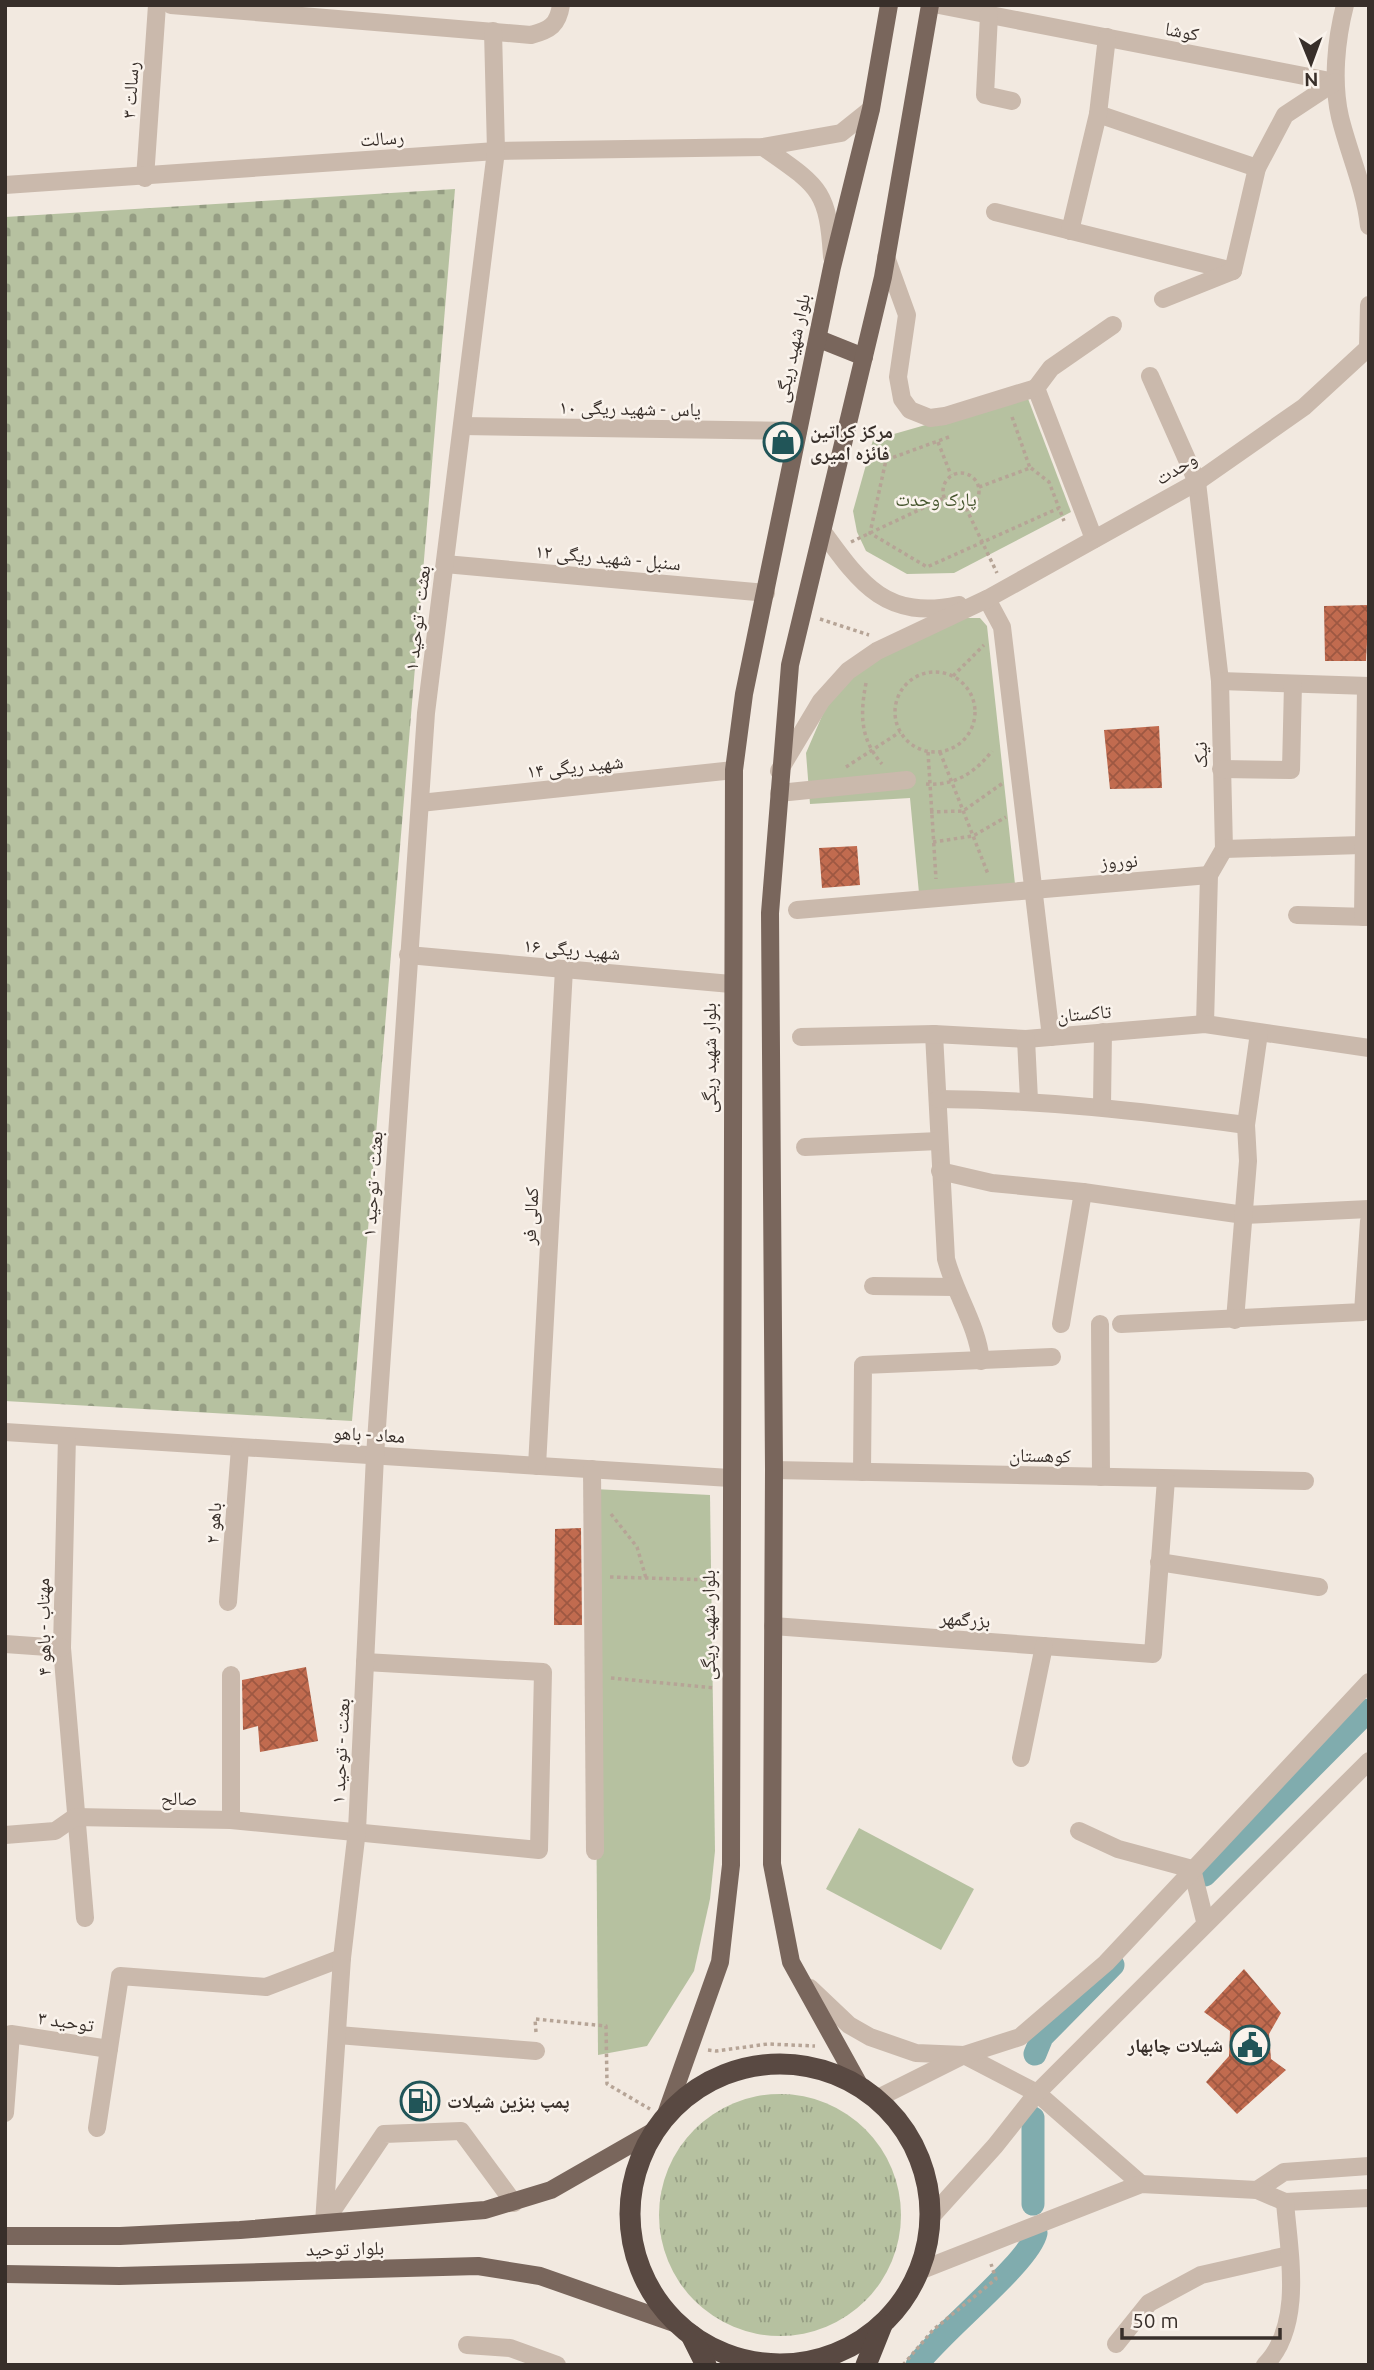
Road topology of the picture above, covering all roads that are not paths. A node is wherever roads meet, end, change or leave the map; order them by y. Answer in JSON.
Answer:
{"nodes":[{"id":1,"x":157,"y":5,"type":"edge"},
{"id":2,"x":171,"y":5,"type":"edge"},
{"id":3,"x":561,"y":5,"type":"edge"},
{"id":4,"x":889,"y":5,"type":"edge"},
{"id":5,"x":930,"y":5,"type":"edge"},
{"id":6,"x":939,"y":5,"type":"edge"},
{"id":7,"x":1345,"y":5,"type":"edge"},
{"id":8,"x":989,"y":15,"type":"junction"},
{"id":9,"x":493,"y":31,"type":"junction"},
{"id":10,"x":1107,"y":37,"type":"junction"},
{"id":11,"x":1335,"y":82,"type":"junction"},
{"id":12,"x":1012,"y":101,"type":"dead end"},
{"id":13,"x":871,"y":109,"type":"junction"},
{"id":14,"x":1098,"y":114,"type":"junction"},
{"id":15,"x":763,"y":147,"type":"junction"},
{"id":16,"x":496,"y":151,"type":"junction"},
{"id":17,"x":1257,"y":168,"type":"junction"},
{"id":18,"x":145,"y":178,"type":"junction"},
{"id":19,"x":5,"y":185,"type":"edge"},
{"id":20,"x":995,"y":212,"type":"dead end"},
{"id":21,"x":1368,"y":219,"type":"edge"},
{"id":22,"x":1070,"y":231,"type":"junction"},
{"id":23,"x":886,"y":257,"type":"junction"},
{"id":24,"x":832,"y":267,"type":"junction"},
{"id":25,"x":1233,"y":271,"type":"junction"},
{"id":26,"x":1163,"y":299,"type":"dead end"},
{"id":27,"x":1369,"y":305,"type":"edge"},
{"id":28,"x":1113,"y":325,"type":"dead end"},
{"id":29,"x":819,"y":339,"type":"junction"},
{"id":30,"x":1368,"y":347,"type":"edge"},
{"id":31,"x":863,"y":357,"type":"junction"},
{"id":32,"x":1150,"y":376,"type":"dead end"},
{"id":33,"x":1036,"y":388,"type":"junction"},
{"id":34,"x":462,"y":426,"type":"junction"},
{"id":35,"x":798,"y":431,"type":"junction"},
{"id":36,"x":1197,"y":482,"type":"junction"},
{"id":37,"x":823,"y":532,"type":"junction"},
{"id":38,"x":1094,"y":539,"type":"junction"},
{"id":39,"x":445,"y":564,"type":"junction"},
{"id":40,"x":766,"y":593,"type":"junction"},
{"id":41,"x":987,"y":599,"type":"junction"},
{"id":42,"x":1220,"y":681,"type":"junction"},
{"id":43,"x":1293,"y":684,"type":"junction"},
{"id":44,"x":1367,"y":686,"type":"edge"},
{"id":45,"x":1221,"y":768,"type":"junction"},
{"id":46,"x":734,"y":770,"type":"junction"},
{"id":47,"x":779,"y":771,"type":"junction"},
{"id":48,"x":907,"y":780,"type":"road end"},
{"id":49,"x":779,"y":793,"type":"junction"},
{"id":50,"x":420,"y":803,"type":"junction"},
{"id":51,"x":1362,"y":845,"type":"junction"},
{"id":52,"x":1224,"y":849,"type":"junction"},
{"id":53,"x":1209,"y":875,"type":"junction"},
{"id":54,"x":1032,"y":888,"type":"junction"},
{"id":55,"x":797,"y":910,"type":"dead end"},
{"id":56,"x":1297,"y":915,"type":"dead end"},
{"id":57,"x":1366,"y":917,"type":"edge"},
{"id":58,"x":408,"y":955,"type":"junction"},
{"id":59,"x":564,"y":969,"type":"junction"},
{"id":60,"x":732,"y":984,"type":"junction"},
{"id":61,"x":1205,"y":1024,"type":"junction"},
{"id":62,"x":1103,"y":1032,"type":"junction"},
{"id":63,"x":1259,"y":1032,"type":"junction"},
{"id":64,"x":934,"y":1034,"type":"junction"},
{"id":65,"x":801,"y":1037,"type":"dead end"},
{"id":66,"x":1051,"y":1037,"type":"junction"},
{"id":67,"x":1026,"y":1039,"type":"junction"},
{"id":68,"x":1369,"y":1048,"type":"edge"},
{"id":69,"x":938,"y":1099,"type":"junction"},
{"id":70,"x":1029,"y":1100,"type":"junction"},
{"id":71,"x":1102,"y":1105,"type":"junction"},
{"id":72,"x":1246,"y":1125,"type":"junction"},
{"id":73,"x":939,"y":1141,"type":"junction"},
{"id":74,"x":805,"y":1147,"type":"dead end"},
{"id":75,"x":940,"y":1171,"type":"junction"},
{"id":76,"x":1083,"y":1192,"type":"junction"},
{"id":77,"x":1369,"y":1209,"type":"edge"},
{"id":78,"x":1244,"y":1215,"type":"junction"},
{"id":79,"x":1369,"y":1221,"type":"edge"},
{"id":80,"x":873,"y":1286,"type":"dead end"},
{"id":81,"x":954,"y":1287,"type":"junction"},
{"id":82,"x":1235,"y":1320,"type":"junction"},
{"id":83,"x":1061,"y":1324,"type":"dead end"},
{"id":84,"x":1100,"y":1324,"type":"dead end"},
{"id":85,"x":1121,"y":1324,"type":"dead end"},
{"id":86,"x":1052,"y":1357,"type":"dead end"},
{"id":87,"x":981,"y":1362,"type":"junction"},
{"id":88,"x":5,"y":1432,"type":"edge"},
{"id":89,"x":67,"y":1436,"type":"junction"},
{"id":90,"x":240,"y":1448,"type":"junction"},
{"id":91,"x":375,"y":1456,"type":"junction"},
{"id":92,"x":537,"y":1466,"type":"junction"},
{"id":93,"x":593,"y":1469,"type":"junction"},
{"id":94,"x":774,"y":1470,"type":"junction"},
{"id":95,"x":862,"y":1472,"type":"junction"},
{"id":96,"x":1101,"y":1477,"type":"junction"},
{"id":97,"x":730,"y":1478,"type":"junction"},
{"id":98,"x":1166,"y":1479,"type":"junction"},
{"id":99,"x":1305,"y":1481,"type":"dead end"},
{"id":100,"x":1159,"y":1562,"type":"junction"},
{"id":101,"x":1319,"y":1587,"type":"dead end"},
{"id":102,"x":228,"y":1602,"type":"dead end"},
{"id":103,"x":774,"y":1626,"type":"junction"},
{"id":104,"x":5,"y":1644,"type":"edge"},
{"id":105,"x":1044,"y":1646,"type":"junction"},
{"id":106,"x":62,"y":1648,"type":"junction"},
{"id":107,"x":365,"y":1662,"type":"junction"},
{"id":108,"x":231,"y":1675,"type":"dead end"},
{"id":109,"x":1369,"y":1682,"type":"edge"},
{"id":110,"x":1021,"y":1758,"type":"dead end"},
{"id":111,"x":1369,"y":1761,"type":"edge"},
{"id":112,"x":75,"y":1817,"type":"junction"},
{"id":113,"x":231,"y":1820,"type":"junction"},
{"id":114,"x":357,"y":1830,"type":"junction"},
{"id":115,"x":1079,"y":1831,"type":"dead end"},
{"id":116,"x":5,"y":1835,"type":"edge"},
{"id":117,"x":595,"y":1851,"type":"dead end"},
{"id":118,"x":1192,"y":1869,"type":"junction"},
{"id":119,"x":85,"y":1918,"type":"dead end"},
{"id":120,"x":1205,"y":1921,"type":"junction"},
{"id":121,"x":342,"y":1958,"type":"junction"},
{"id":122,"x":803,"y":1980,"type":"junction"},
{"id":123,"x":338,"y":2035,"type":"junction"},
{"id":124,"x":109,"y":2049,"type":"junction"},
{"id":125,"x":536,"y":2051,"type":"road end"},
{"id":126,"x":964,"y":2055,"type":"junction"},
{"id":127,"x":1037,"y":2092,"type":"junction"},
{"id":128,"x":869,"y":2093,"type":"junction"},
{"id":129,"x":5,"y":2113,"type":"edge"},
{"id":130,"x":659,"y":2124,"type":"junction"},
{"id":131,"x":97,"y":2128,"type":"dead end"},
{"id":132,"x":1369,"y":2165,"type":"edge"},
{"id":133,"x":1141,"y":2184,"type":"junction"},
{"id":134,"x":1257,"y":2190,"type":"junction"},
{"id":135,"x":1369,"y":2197,"type":"edge"},
{"id":136,"x":1285,"y":2202,"type":"junction"},
{"id":137,"x":514,"y":2203,"type":"junction"},
{"id":138,"x":930,"y":2218,"type":"junction"},
{"id":139,"x":324,"y":2223,"type":"junction"},
{"id":140,"x":5,"y":2236,"type":"edge"},
{"id":141,"x":1289,"y":2255,"type":"junction"},
{"id":142,"x":919,"y":2271,"type":"junction"},
{"id":143,"x":5,"y":2274,"type":"edge"},
{"id":144,"x":883,"y":2323,"type":"junction"},
{"id":145,"x":684,"y":2329,"type":"junction"},
{"id":146,"x":1116,"y":2344,"type":"dead end"},
{"id":147,"x":467,"y":2345,"type":"dead end"},
{"id":148,"x":557,"y":2365,"type":"edge"},
{"id":149,"x":706,"y":2365,"type":"edge"},
{"id":150,"x":866,"y":2365,"type":"edge"},
{"id":151,"x":1265,"y":2365,"type":"edge"}],
"edges":[{"from":1,"to":18,"type":"street","name":"رسالت ۳"},
{"from":2,"to":9,"type":"street"},
{"from":3,"to":9,"type":"street"},
{"from":4,"to":13,"type":"main road","name":"بلوار شهید ریگی"},
{"from":5,"to":23,"type":"main road"},
{"from":6,"to":8,"type":"street","name":"کوشا"},
{"from":7,"to":11,"type":"street"},
{"from":8,"to":10,"type":"street","name":"کوشا"},
{"from":8,"to":12,"type":"street"},
{"from":9,"to":16,"type":"street","name":"بعثت - توحید ۱"},
{"from":10,"to":11,"type":"street","name":"کوشا"},
{"from":10,"to":14,"type":"street"},
{"from":11,"to":17,"type":"street"},
{"from":11,"to":21,"type":"street"},
{"from":13,"to":15,"type":"street","name":"رسالت"},
{"from":13,"to":24,"type":"main road","name":"بلوار شهید ریگی"},
{"from":14,"to":17,"type":"street"},
{"from":14,"to":22,"type":"street"},
{"from":15,"to":16,"type":"street","name":"رسالت"},
{"from":15,"to":24,"type":"street"},
{"from":16,"to":18,"type":"street","name":"رسالت"},
{"from":16,"to":34,"type":"street","name":"بعثت - توحید ۱"},
{"from":17,"to":25,"type":"street"},
{"from":18,"to":19,"type":"street","name":"رسالت"},
{"from":20,"to":22,"type":"street"},
{"from":22,"to":25,"type":"street"},
{"from":23,"to":31,"type":"main road"},
{"from":23,"to":33,"type":"street"},
{"from":24,"to":29,"type":"main road","name":"بلوار شهید ریگی"},
{"from":25,"to":26,"type":"street"},
{"from":27,"to":30,"type":"street"},
{"from":28,"to":33,"type":"street"},
{"from":29,"to":31,"type":"main road"},
{"from":29,"to":35,"type":"main road","name":"بلوار شهید ریگی"},
{"from":30,"to":36,"type":"street","name":"وحدت"},
{"from":31,"to":37,"type":"main road"},
{"from":32,"to":36,"type":"street","name":"نیک"},
{"from":33,"to":38,"type":"street"},
{"from":34,"to":35,"type":"street","name":"یاس - شهید ریگی ۱۰"},
{"from":34,"to":39,"type":"street","name":"بعثت - توحید ۱"},
{"from":35,"to":40,"type":"main road","name":"بلوار شهید ریگی"},
{"from":36,"to":38,"type":"street","name":"وحدت"},
{"from":36,"to":42,"type":"street","name":"نیک"},
{"from":37,"to":41,"type":"street"},
{"from":37,"to":47,"type":"main road"},
{"from":38,"to":41,"type":"street","name":"وحدت"},
{"from":39,"to":40,"type":"street","name":"سنبل - شهید ریگی ۱۲"},
{"from":39,"to":50,"type":"street","name":"بعثت - توحید ۱"},
{"from":40,"to":46,"type":"main road","name":"بلوار شهید ریگی"},
{"from":41,"to":47,"type":"street","name":"وحدت"},
{"from":41,"to":54,"type":"street"},
{"from":42,"to":43,"type":"street"},
{"from":42,"to":45,"type":"street","name":"نیک"},
{"from":43,"to":44,"type":"street"},
{"from":43,"to":45,"type":"street"},
{"from":44,"to":51,"type":"street"},
{"from":45,"to":52,"type":"street","name":"نیک"},
{"from":46,"to":50,"type":"street","name":"شهید ریگی ۱۴"},
{"from":46,"to":60,"type":"main road","name":"بلوار شهید ریگی"},
{"from":47,"to":49,"type":"main road"},
{"from":48,"to":49,"type":"street"},
{"from":49,"to":94,"type":"main road"},
{"from":50,"to":58,"type":"street","name":"بعثت - توحید ۱"},
{"from":51,"to":52,"type":"street"},
{"from":51,"to":57,"type":"street"},
{"from":52,"to":53,"type":"street"},
{"from":53,"to":54,"type":"street","name":"نوروز"},
{"from":53,"to":61,"type":"street"},
{"from":54,"to":55,"type":"street","name":"نوروز"},
{"from":54,"to":66,"type":"street"},
{"from":56,"to":57,"type":"street"},
{"from":58,"to":59,"type":"street","name":"شهید ریگی ۱۶"},
{"from":58,"to":91,"type":"street","name":"بعثت - توحید ۱"},
{"from":59,"to":60,"type":"street","name":"شهید ریگی ۱۶"},
{"from":59,"to":92,"type":"street","name":"کمالی فر"},
{"from":60,"to":97,"type":"main road","name":"بلوار شهید ریگی"},
{"from":61,"to":62,"type":"street","name":"تاکستان"},
{"from":61,"to":63,"type":"street","name":"تاکستان"},
{"from":62,"to":66,"type":"street","name":"تاکستان"},
{"from":62,"to":71,"type":"street"},
{"from":63,"to":68,"type":"street","name":"تاکستان"},
{"from":63,"to":72,"type":"street"},
{"from":64,"to":65,"type":"street","name":"تاکستان"},
{"from":64,"to":67,"type":"street","name":"تاکستان"},
{"from":64,"to":69,"type":"street"},
{"from":66,"to":67,"type":"street","name":"تاکستان"},
{"from":67,"to":70,"type":"street"},
{"from":69,"to":70,"type":"street"},
{"from":69,"to":73,"type":"street"},
{"from":70,"to":71,"type":"street"},
{"from":71,"to":72,"type":"street"},
{"from":72,"to":78,"type":"street"},
{"from":73,"to":74,"type":"street"},
{"from":73,"to":75,"type":"street"},
{"from":75,"to":76,"type":"street"},
{"from":75,"to":81,"type":"street"},
{"from":76,"to":78,"type":"street"},
{"from":76,"to":83,"type":"street"},
{"from":77,"to":78,"type":"street"},
{"from":78,"to":82,"type":"street"},
{"from":79,"to":82,"type":"street"},
{"from":80,"to":81,"type":"street"},
{"from":81,"to":87,"type":"street"},
{"from":82,"to":85,"type":"street"},
{"from":84,"to":96,"type":"street"},
{"from":86,"to":87,"type":"street"},
{"from":87,"to":95,"type":"street"},
{"from":88,"to":89,"type":"street","name":"معاد - باهو"},
{"from":89,"to":90,"type":"street","name":"معاد - باهو"},
{"from":89,"to":106,"type":"street","name":"مهتاب - باهو ۴"},
{"from":90,"to":91,"type":"street","name":"معاد - باهو"},
{"from":90,"to":102,"type":"street","name":"باهو ۲"},
{"from":91,"to":92,"type":"street","name":"معاد - باهو"},
{"from":91,"to":107,"type":"street","name":"بعثت - توحید ۱"},
{"from":92,"to":93,"type":"street","name":"معاد - باهو"},
{"from":93,"to":97,"type":"street","name":"معاد - باهو"},
{"from":93,"to":117,"type":"street"},
{"from":94,"to":95,"type":"street","name":"کوهستان"},
{"from":94,"to":103,"type":"main road"},
{"from":95,"to":96,"type":"street","name":"کوهستان"},
{"from":96,"to":98,"type":"street","name":"کوهستان"},
{"from":97,"to":130,"type":"main road","name":"بلوار شهید ریگی"},
{"from":98,"to":99,"type":"street","name":"کوهستان"},
{"from":98,"to":100,"type":"street"},
{"from":100,"to":101,"type":"street"},
{"from":100,"to":105,"type":"street","name":"بزرگمهر"},
{"from":103,"to":105,"type":"street","name":"بزرگمهر"},
{"from":103,"to":122,"type":"main road"},
{"from":104,"to":106,"type":"street"},
{"from":105,"to":110,"type":"street"},
{"from":106,"to":112,"type":"street","name":"مهتاب - باهو ۴"},
{"from":107,"to":114,"type":"street","name":"بعثت - توحید ۱"},
{"from":107,"to":114,"type":"street","name":"صالح"},
{"from":108,"to":113,"type":"street"},
{"from":109,"to":118,"type":"street"},
{"from":111,"to":120,"type":"street"},
{"from":112,"to":113,"type":"street","name":"صالح"},
{"from":112,"to":116,"type":"street","name":"صالح"},
{"from":112,"to":119,"type":"street","name":"مهتاب - باهو ۴"},
{"from":113,"to":114,"type":"street","name":"صالح"},
{"from":114,"to":121,"type":"street","name":"بعثت - توحید ۱"},
{"from":115,"to":118,"type":"street"},
{"from":118,"to":120,"type":"street"},
{"from":118,"to":126,"type":"street"},
{"from":120,"to":127,"type":"street"},
{"from":121,"to":123,"type":"street","name":"بعثت - توحید ۱"},
{"from":121,"to":124,"type":"street"},
{"from":122,"to":126,"type":"street"},
{"from":122,"to":128,"type":"main road"},
{"from":123,"to":125,"type":"street"},
{"from":123,"to":139,"type":"street","name":"بعثت - توحید ۱"},
{"from":124,"to":129,"type":"street","name":"توحید ۳"},
{"from":124,"to":131,"type":"street"},
{"from":126,"to":127,"type":"street"},
{"from":126,"to":128,"type":"street"},
{"from":127,"to":133,"type":"street"},
{"from":127,"to":138,"type":"street"},
{"from":128,"to":130,"type":"highway"},
{"from":128,"to":138,"type":"highway"},
{"from":130,"to":137,"type":"main road","name":"بلوار توحید"},
{"from":130,"to":145,"type":"highway"},
{"from":132,"to":134,"type":"street"},
{"from":133,"to":134,"type":"street"},
{"from":133,"to":142,"type":"street"},
{"from":134,"to":136,"type":"street"},
{"from":135,"to":136,"type":"street"},
{"from":136,"to":141,"type":"street"},
{"from":137,"to":139,"type":"main road","name":"بلوار توحید"},
{"from":137,"to":139,"type":"street"},
{"from":138,"to":142,"type":"highway"},
{"from":139,"to":140,"type":"main road","name":"بلوار توحید"},
{"from":141,"to":146,"type":"street"},
{"from":141,"to":151,"type":"street"},
{"from":142,"to":144,"type":"highway"},
{"from":143,"to":145,"type":"main road","name":"بلوار توحید"},
{"from":144,"to":145,"type":"highway"},
{"from":144,"to":150,"type":"highway"},
{"from":145,"to":149,"type":"highway"},
{"from":147,"to":148,"type":"street"}]}
